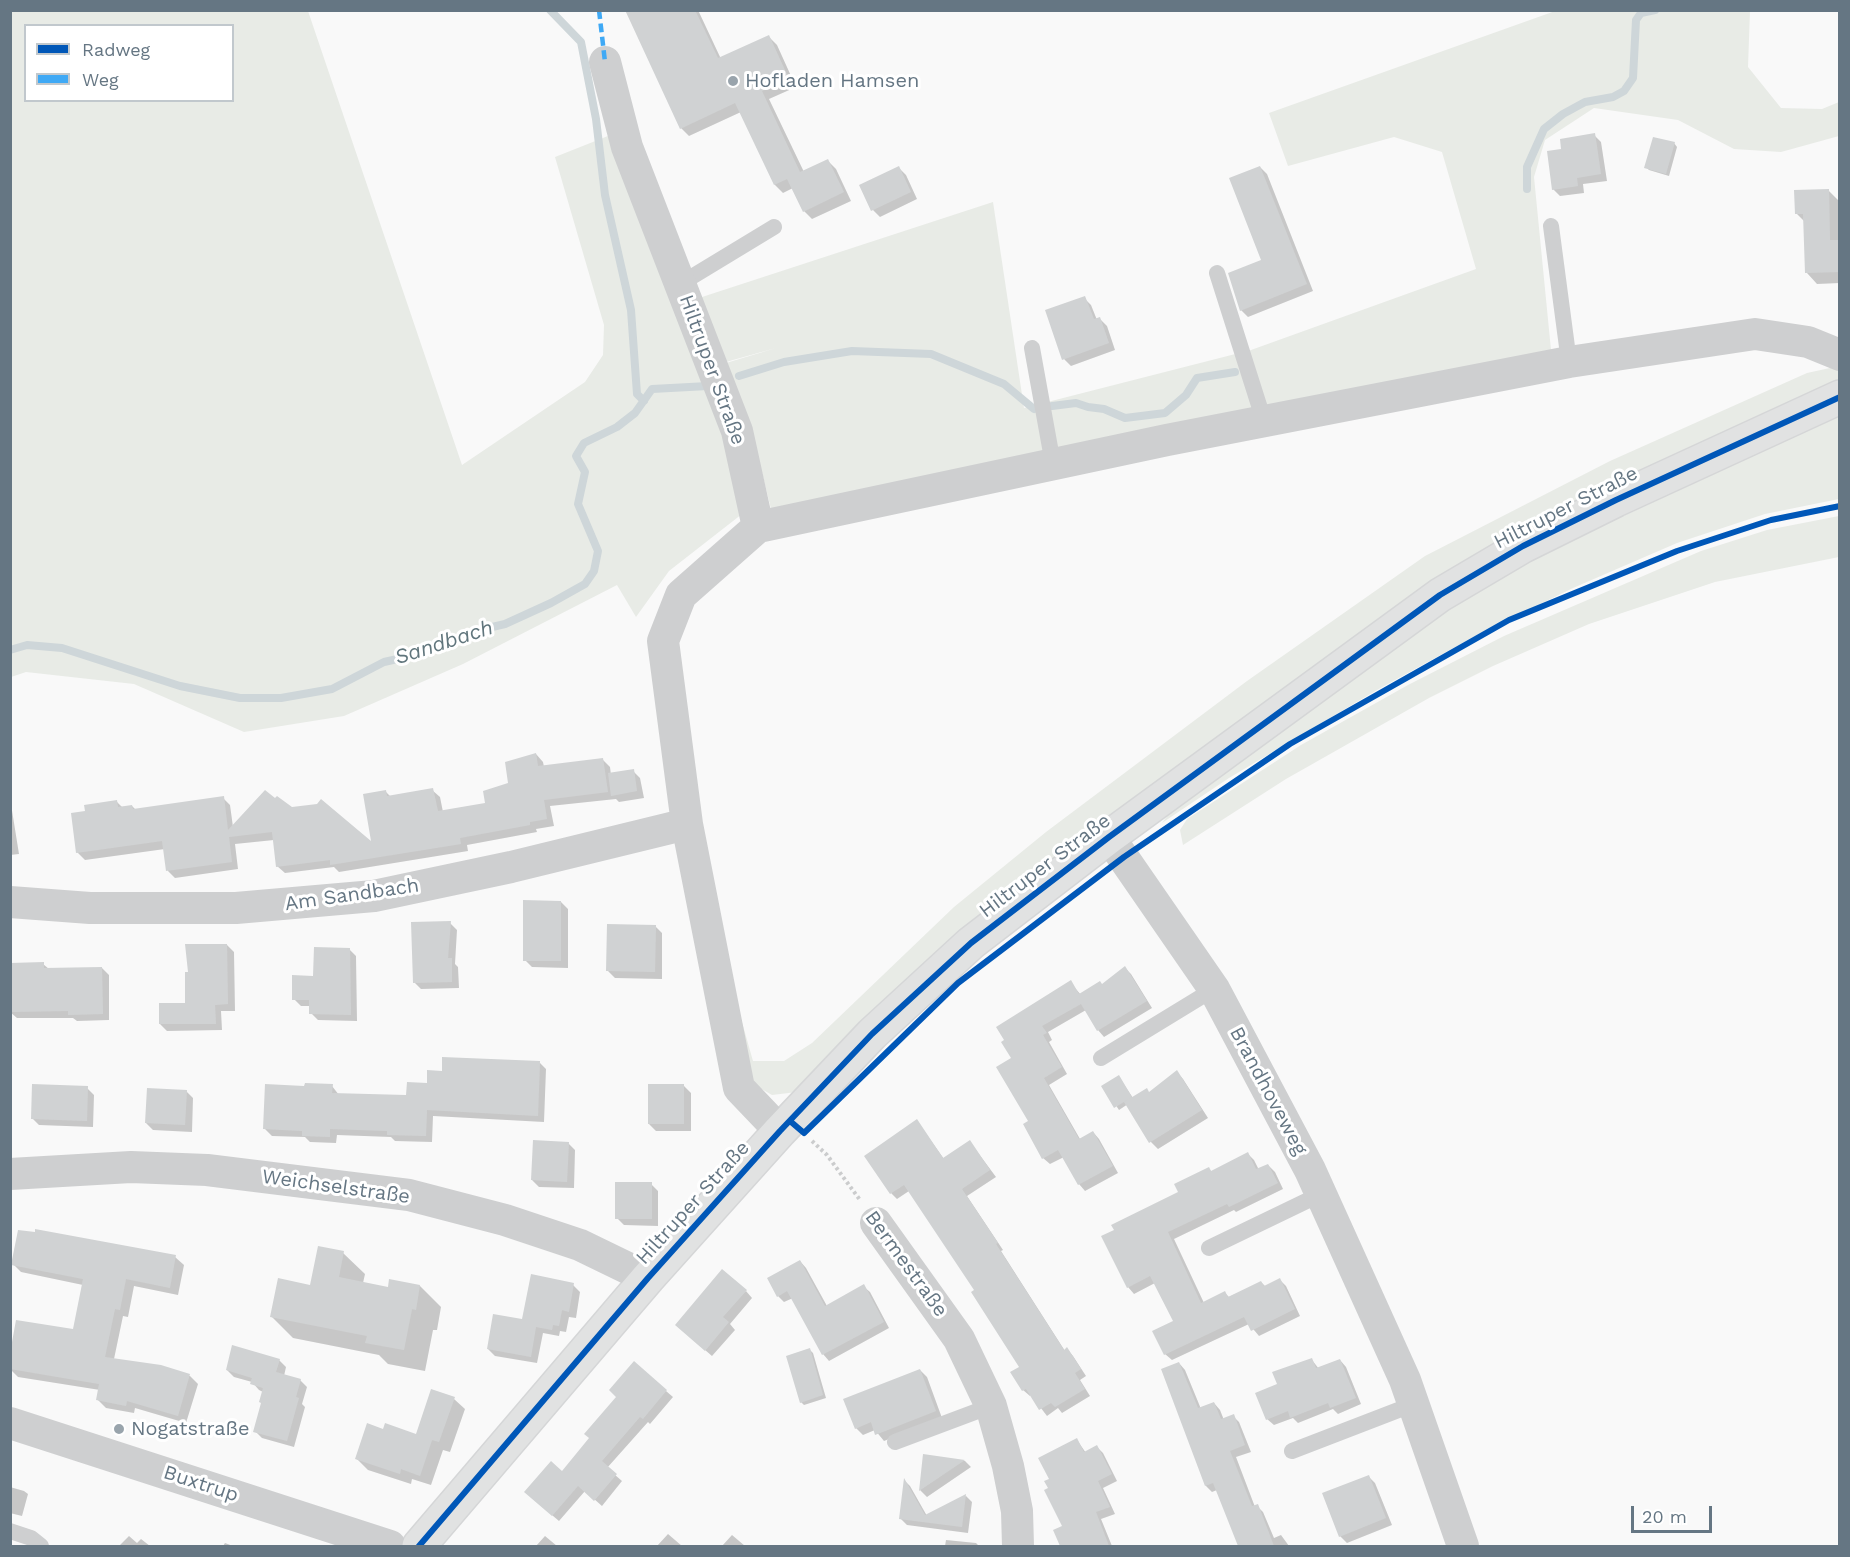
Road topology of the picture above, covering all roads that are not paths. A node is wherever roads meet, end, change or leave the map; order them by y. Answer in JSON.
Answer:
{"nodes":[{"id":1,"x":605,"y":62,"type":"dead end"},
{"id":2,"x":1551,"y":226,"type":"dead end"},
{"id":3,"x":774,"y":227,"type":"dead end"},
{"id":4,"x":1217,"y":273,"type":"dead end"},
{"id":5,"x":680,"y":284,"type":"junction"},
{"id":6,"x":1032,"y":348,"type":"dead end"},
{"id":7,"x":1839,"y":355,"type":"edge"},
{"id":8,"x":1569,"y":362,"type":"junction"},
{"id":9,"x":1839,"y":398,"type":"edge"},
{"id":10,"x":1264,"y":421,"type":"junction"},
{"id":11,"x":1053,"y":464,"type":"junction"},
{"id":12,"x":758,"y":527,"type":"junction"},
{"id":13,"x":687,"y":824,"type":"junction"},
{"id":14,"x":1109,"y":837,"type":"junction"},
{"id":15,"x":10,"y":902,"type":"edge"},
{"id":16,"x":1214,"y":989,"type":"junction"},
{"id":17,"x":1101,"y":1058,"type":"dead end"},
{"id":18,"x":791,"y":1128,"type":"junction"},
{"id":19,"x":10,"y":1174,"type":"edge"},
{"id":20,"x":1322,"y":1194,"type":"junction"},
{"id":21,"x":876,"y":1223,"type":"road end"},
{"id":22,"x":1209,"y":1248,"type":"dead end"},
{"id":23,"x":648,"y":1278,"type":"junction"},
{"id":24,"x":1414,"y":1404,"type":"junction"},
{"id":25,"x":991,"y":1406,"type":"junction"},
{"id":26,"x":10,"y":1423,"type":"edge"},
{"id":27,"x":895,"y":1442,"type":"dead end"},
{"id":28,"x":1292,"y":1451,"type":"dead end"},
{"id":29,"x":10,"y":1531,"type":"edge"},
{"id":30,"x":42,"y":1546,"type":"edge"},
{"id":31,"x":390,"y":1546,"type":"edge"},
{"id":32,"x":419,"y":1546,"type":"edge"},
{"id":33,"x":1018,"y":1546,"type":"edge"},
{"id":34,"x":1463,"y":1546,"type":"edge"}],
"edges":[{"from":1,"to":5,"type":"street","name":"Hiltruper Straße"},
{"from":2,"to":8,"type":"lane"},
{"from":3,"to":5,"type":"lane","name":"Hiltruper Straße"},
{"from":4,"to":10,"type":"lane"},
{"from":5,"to":12,"type":"street","name":"Hiltruper Straße"},
{"from":6,"to":11,"type":"lane"},
{"from":7,"to":8,"type":"street"},
{"from":8,"to":10,"type":"street"},
{"from":9,"to":14,"type":"street","name":"Hiltruper Straße"},
{"from":10,"to":11,"type":"street"},
{"from":11,"to":12,"type":"street"},
{"from":12,"to":13,"type":"street"},
{"from":13,"to":15,"type":"street","name":"Am Sandbach"},
{"from":13,"to":18,"type":"street"},
{"from":14,"to":16,"type":"street","name":"Brandhoveweg"},
{"from":14,"to":18,"type":"street","name":"Hiltruper Straße"},
{"from":16,"to":17,"type":"lane"},
{"from":16,"to":20,"type":"street","name":"Brandhoveweg"},
{"from":18,"to":23,"type":"street","name":"Hiltruper Straße"},
{"from":19,"to":23,"type":"street","name":"Weichselstraße"},
{"from":20,"to":22,"type":"lane"},
{"from":20,"to":24,"type":"street","name":"Brandhoveweg"},
{"from":21,"to":25,"type":"street","name":"Bermestraße"},
{"from":23,"to":32,"type":"street","name":"Hiltruper Straße"},
{"from":24,"to":28,"type":"lane"},
{"from":24,"to":34,"type":"street","name":"Brandhoveweg"},
{"from":25,"to":27,"type":"lane"},
{"from":25,"to":33,"type":"street","name":"Bermestraße"},
{"from":26,"to":31,"type":"street","name":"Buxtrup"},
{"from":29,"to":30,"type":"lane"}]}
